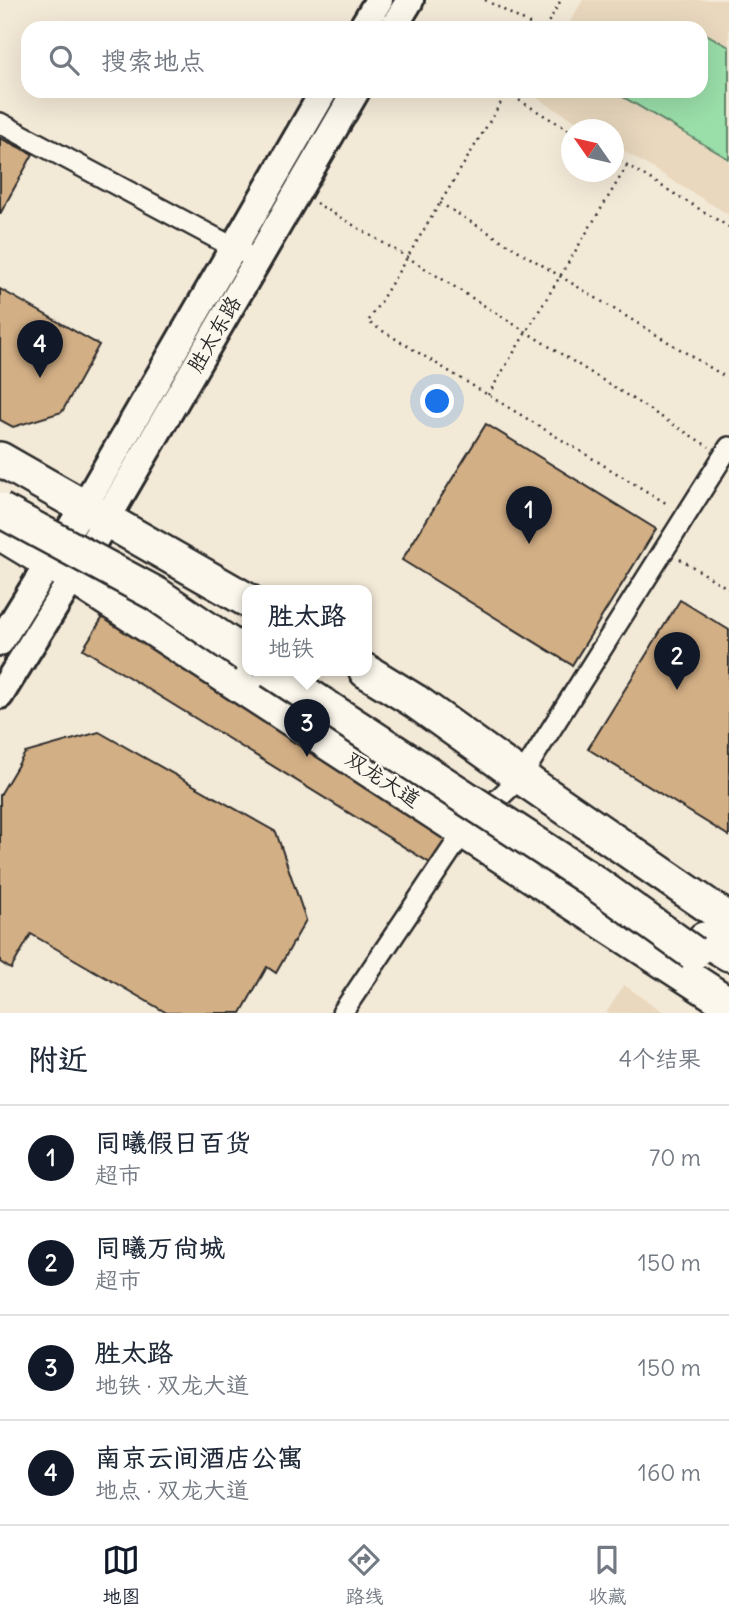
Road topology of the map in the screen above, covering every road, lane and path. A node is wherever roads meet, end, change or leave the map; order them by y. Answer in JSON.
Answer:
{"nodes":[{"id":1,"x":379,"y":0,"type":"edge"},
{"id":2,"x":410,"y":0,"type":"edge"},
{"id":3,"x":485,"y":0,"type":"edge"},
{"id":4,"x":561,"y":0,"type":"edge"},
{"id":5,"x":366,"y":21,"type":"edge"},
{"id":6,"x":397,"y":21,"type":"edge"},
{"id":7,"x":524,"y":21,"type":"edge"},
{"id":8,"x":549,"y":21,"type":"edge"},
{"id":9,"x":320,"y":98,"type":"edge"},
{"id":10,"x":352,"y":98,"type":"edge"},
{"id":11,"x":504,"y":98,"type":"edge"},
{"id":12,"x":518,"y":98,"type":"edge"},
{"id":13,"x":0,"y":124,"type":"edge"},
{"id":14,"x":561,"y":125,"type":"edge"},
{"id":15,"x":624,"y":164,"type":"edge"},
{"id":16,"x":627,"y":166,"type":"junction"},
{"id":17,"x":297,"y":191,"type":"junction"},
{"id":18,"x":440,"y":204,"type":"junction"},
{"id":19,"x":729,"y":227,"type":"edge"},
{"id":20,"x":233,"y":247,"type":"junction"},
{"id":21,"x":407,"y":257,"type":"junction"},
{"id":22,"x":257,"y":260,"type":"junction"},
{"id":23,"x":560,"y":276,"type":"junction"},
{"id":24,"x":526,"y":332,"type":"junction"},
{"id":25,"x":729,"y":379,"type":"edge"},
{"id":26,"x":488,"y":395,"type":"junction"},
{"id":27,"x":726,"y":452,"type":"edge"},
{"id":28,"x":0,"y":459,"type":"edge"},
{"id":29,"x":0,"y":489,"type":"edge"},
{"id":30,"x":0,"y":510,"type":"edge"},
{"id":31,"x":95,"y":514,"type":"junction"},
{"id":32,"x":687,"y":515,"type":"junction"},
{"id":33,"x":0,"y":533,"type":"edge"},
{"id":34,"x":665,"y":550,"type":"junction"},
{"id":35,"x":61,"y":570,"type":"junction"},
{"id":36,"x":729,"y":589,"type":"edge"},
{"id":37,"x":242,"y":597,"type":"edge"},
{"id":38,"x":242,"y":629,"type":"edge"},
{"id":39,"x":0,"y":642,"type":"edge"},
{"id":40,"x":242,"y":653,"type":"edge"},
{"id":41,"x":372,"y":675,"type":"edge"},
{"id":42,"x":279,"y":676,"type":"edge"},
{"id":43,"x":315,"y":676,"type":"edge"},
{"id":44,"x":0,"y":695,"type":"edge"},
{"id":45,"x":521,"y":777,"type":"junction"},
{"id":46,"x":464,"y":831,"type":"junction"},
{"id":47,"x":714,"y":942,"type":"edge"},
{"id":48,"x":729,"y":982,"type":"edge"},
{"id":49,"x":729,"y":1004,"type":"edge"},
{"id":50,"x":342,"y":1013,"type":"edge"}],
"edges":[{"from":1,"to":5,"type":"main road"},
{"from":2,"to":6,"type":"main road"},
{"from":3,"to":7,"type":"path"},
{"from":4,"to":8,"type":"path"},
{"from":9,"to":20,"type":"main road","name":"胜太东路"},
{"from":10,"to":17,"type":"main road","name":"胜太东路"},
{"from":11,"to":18,"type":"path"},
{"from":12,"to":14,"type":"path"},
{"from":13,"to":20,"type":"street"},
{"from":15,"to":16,"type":"path"},
{"from":16,"to":19,"type":"path"},
{"from":16,"to":23,"type":"path"},
{"from":17,"to":21,"type":"path"},
{"from":17,"to":22,"type":"main road","name":"胜太东路"},
{"from":18,"to":21,"type":"path"},
{"from":18,"to":23,"type":"path"},
{"from":20,"to":22,"type":"street"},
{"from":20,"to":31,"type":"main road","name":"胜太东路"},
{"from":21,"to":24,"type":"path"},
{"from":21,"to":26,"type":"path"},
{"from":22,"to":31,"type":"main road","name":"胜太东路"},
{"from":23,"to":24,"type":"path"},
{"from":23,"to":25,"type":"path"},
{"from":24,"to":26,"type":"path"},
{"from":24,"to":27,"type":"path"},
{"from":26,"to":32,"type":"path"},
{"from":27,"to":32,"type":"street"},
{"from":28,"to":31,"type":"highway"},
{"from":29,"to":38,"type":"highway"},
{"from":30,"to":40,"type":"highway","bridge":true},
{"from":31,"to":35,"type":"main road","name":"胜太东路"},
{"from":31,"to":37,"type":"highway"},
{"from":32,"to":34,"type":"street"},
{"from":33,"to":35,"type":"highway","name":"双龙大道"},
{"from":34,"to":36,"type":"path"},
{"from":34,"to":45,"type":"street"},
{"from":35,"to":39,"type":"main road"},
{"from":35,"to":44,"type":"main road"},
{"from":35,"to":46,"type":"highway","name":"双龙大道"},
{"from":41,"to":45,"type":"highway"},
{"from":42,"to":47,"type":"highway","bridge":true},
{"from":43,"to":47,"type":"highway"},
{"from":45,"to":46,"type":"street"},
{"from":45,"to":47,"type":"highway"},
{"from":46,"to":49,"type":"highway","name":"双龙大道"},
{"from":46,"to":50,"type":"street"},
{"from":47,"to":48,"type":"highway"}]}
